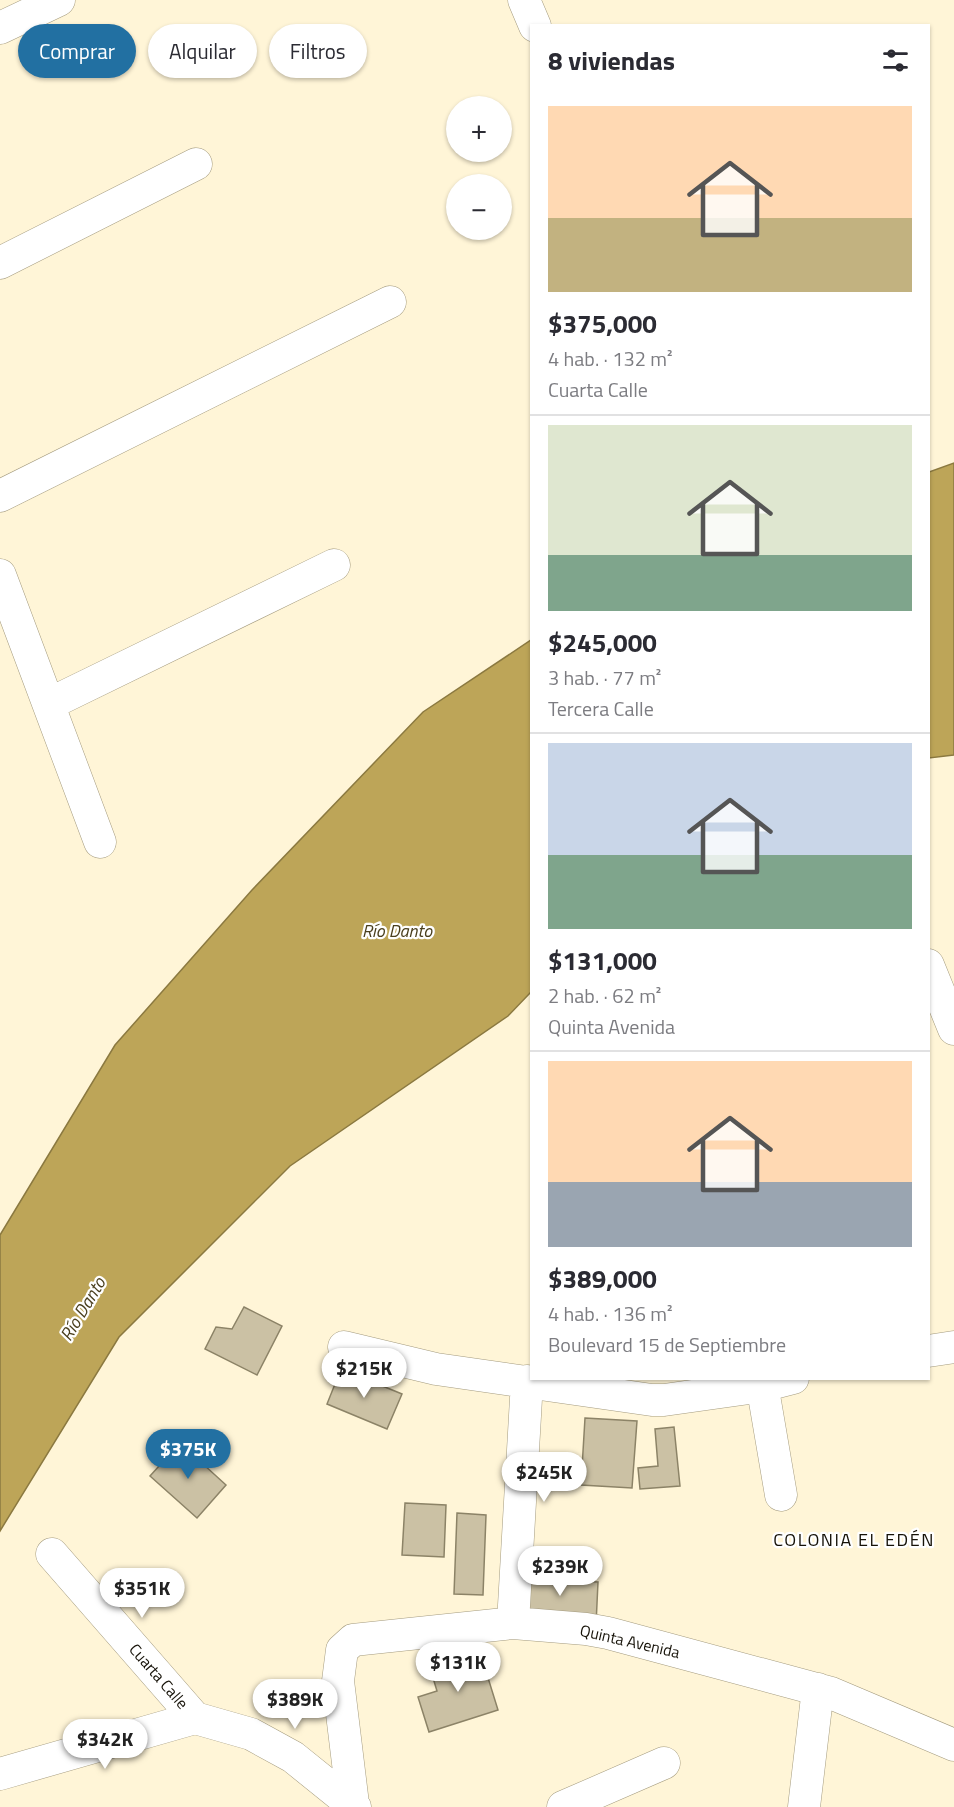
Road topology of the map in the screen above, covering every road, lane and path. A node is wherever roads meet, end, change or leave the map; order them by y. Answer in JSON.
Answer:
{"nodes":[{"id":1,"x":59,"y":0,"type":"edge"},
{"id":2,"x":524,"y":0,"type":"edge"},
{"id":3,"x":534,"y":24,"type":"edge"},
{"id":4,"x":0,"y":28,"type":"edge"},
{"id":5,"x":196,"y":164,"type":"dead end"},
{"id":6,"x":0,"y":263,"type":"edge"},
{"id":7,"x":390,"y":302,"type":"dead end"},
{"id":8,"x":0,"y":496,"type":"edge"},
{"id":9,"x":334,"y":566,"type":"dead end"},
{"id":10,"x":0,"y":575,"type":"edge"},
{"id":11,"x":49,"y":704,"type":"junction"},
{"id":12,"x":100,"y":842,"type":"dead end"},
{"id":13,"x":930,"y":970,"type":"edge"},
{"id":14,"x":954,"y":1029,"type":"edge"},
{"id":15,"x":344,"y":1347,"type":"dead end"},
{"id":16,"x":954,"y":1347,"type":"edge"},
{"id":17,"x":930,"y":1351,"type":"edge"},
{"id":18,"x":778,"y":1380,"type":"edge"},
{"id":19,"x":527,"y":1381,"type":"junction"},
{"id":20,"x":558,"y":1382,"type":"edge"},
{"id":21,"x":762,"y":1382,"type":"edge"},
{"id":22,"x":781,"y":1494,"type":"dead end"},
{"id":23,"x":52,"y":1554,"type":"dead end"},
{"id":24,"x":513,"y":1623,"type":"junction"},
{"id":25,"x":818,"y":1689,"type":"junction"},
{"id":26,"x":195,"y":1718,"type":"junction"},
{"id":27,"x":954,"y":1745,"type":"edge"},
{"id":28,"x":664,"y":1763,"type":"dead end"},
{"id":29,"x":0,"y":1774,"type":"edge"},
{"id":30,"x":354,"y":1805,"type":"edge"},
{"id":31,"x":564,"y":1807,"type":"edge"},
{"id":32,"x":804,"y":1807,"type":"edge"}],
"edges":[{"from":1,"to":4,"type":"street"},
{"from":2,"to":3,"type":"street"},
{"from":5,"to":6,"type":"street"},
{"from":7,"to":8,"type":"street"},
{"from":9,"to":11,"type":"street"},
{"from":10,"to":11,"type":"street"},
{"from":11,"to":12,"type":"street"},
{"from":13,"to":14,"type":"street"},
{"from":15,"to":19,"type":"street"},
{"from":16,"to":17,"type":"street"},
{"from":18,"to":21,"type":"street"},
{"from":19,"to":20,"type":"street"},
{"from":19,"to":24,"type":"street"},
{"from":20,"to":21,"type":"street"},
{"from":21,"to":22,"type":"street"},
{"from":23,"to":26,"type":"street","name":"Cuarta Calle"},
{"from":24,"to":25,"type":"street","name":"Quinta Avenida"},
{"from":24,"to":30,"type":"street","name":"Quinta Avenida"},
{"from":25,"to":27,"type":"street","name":"Quinta Avenida"},
{"from":25,"to":32,"type":"street"},
{"from":26,"to":29,"type":"street"},
{"from":26,"to":30,"type":"street"},
{"from":28,"to":31,"type":"street"}]}
